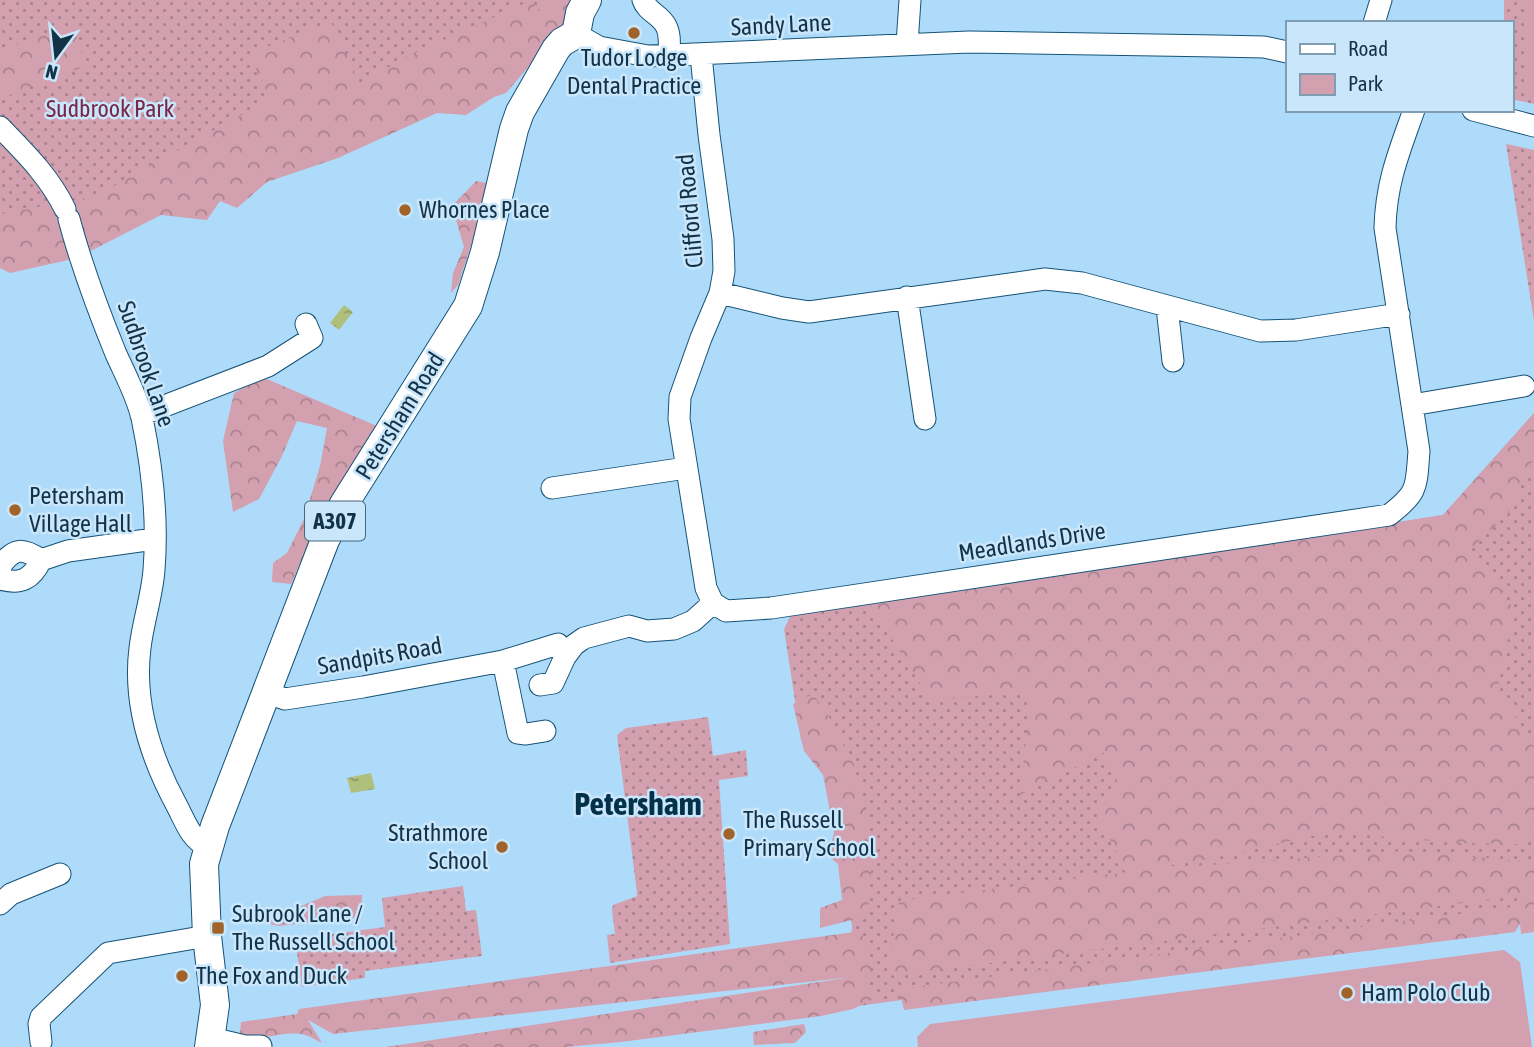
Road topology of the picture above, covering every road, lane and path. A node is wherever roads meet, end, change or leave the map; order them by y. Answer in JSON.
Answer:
{"nodes":[{"id":1,"x":587,"y":0,"type":"edge"},
{"id":2,"x":910,"y":0,"type":"edge"},
{"id":3,"x":1381,"y":0,"type":"edge"},
{"id":4,"x":643,"y":1,"type":"edge"},
{"id":5,"x":1375,"y":21,"type":"edge"},
{"id":6,"x":576,"y":34,"type":"junction"},
{"id":7,"x":907,"y":44,"type":"junction"},
{"id":8,"x":1286,"y":52,"type":"edge"},
{"id":9,"x":701,"y":55,"type":"junction"},
{"id":10,"x":669,"y":56,"type":"junction"},
{"id":11,"x":1413,"y":112,"type":"edge"},
{"id":12,"x":1481,"y":112,"type":"edge"},
{"id":13,"x":1534,"y":126,"type":"edge"},
{"id":14,"x":0,"y":127,"type":"edge"},
{"id":15,"x":720,"y":293,"type":"junction"},
{"id":16,"x":907,"y":297,"type":"junction"},
{"id":17,"x":1167,"y":307,"type":"junction"},
{"id":18,"x":1399,"y":314,"type":"junction"},
{"id":19,"x":306,"y":324,"type":"dead end"},
{"id":20,"x":1173,"y":361,"type":"dead end"},
{"id":21,"x":1524,"y":386,"type":"dead end"},
{"id":22,"x":1412,"y":405,"type":"junction"},
{"id":23,"x":141,"y":415,"type":"junction"},
{"id":24,"x":924,"y":419,"type":"dead end"},
{"id":25,"x":686,"y":468,"type":"junction"},
{"id":26,"x":552,"y":487,"type":"dead end"},
{"id":27,"x":154,"y":538,"type":"junction"},
{"id":28,"x":41,"y":560,"type":"junction"},
{"id":29,"x":0,"y":567,"type":"edge"},
{"id":30,"x":0,"y":579,"type":"edge"},
{"id":31,"x":713,"y":603,"type":"junction"},
{"id":32,"x":566,"y":644,"type":"junction"},
{"id":33,"x":503,"y":660,"type":"junction"},
{"id":34,"x":540,"y":685,"type":"dead end"},
{"id":35,"x":267,"y":693,"type":"junction"},
{"id":36,"x":545,"y":731,"type":"dead end"},
{"id":37,"x":207,"y":846,"type":"junction"},
{"id":38,"x":60,"y":874,"type":"dead end"},
{"id":39,"x":0,"y":904,"type":"edge"},
{"id":40,"x":207,"y":936,"type":"junction"},
{"id":41,"x":41,"y":1042,"type":"dead end"},
{"id":42,"x":210,"y":1042,"type":"edge"},
{"id":43,"x":261,"y":1046,"type":"edge"}],
"edges":[{"from":1,"to":6,"type":"main road","name":"Petersham Road","number":"A307"},
{"from":2,"to":7,"type":"street"},
{"from":3,"to":5,"type":"street"},
{"from":4,"to":10,"type":"street"},
{"from":6,"to":10,"type":"street","name":"Sandy Lane"},
{"from":6,"to":35,"type":"main road","name":"Petersham Road","number":"A307"},
{"from":7,"to":8,"type":"street","name":"Sandy Lane"},
{"from":7,"to":9,"type":"street","name":"Sandy Lane"},
{"from":9,"to":10,"type":"street","name":"Sandy Lane"},
{"from":9,"to":15,"type":"street","name":"Clifford Road"},
{"from":11,"to":18,"type":"street","name":"Meadlands Drive"},
{"from":12,"to":13,"type":"street"},
{"from":14,"to":23,"type":"street","name":"Sudbrook Lane"},
{"from":15,"to":16,"type":"street"},
{"from":15,"to":25,"type":"street","name":"Clifford Road"},
{"from":16,"to":17,"type":"street"},
{"from":16,"to":24,"type":"street"},
{"from":17,"to":18,"type":"street"},
{"from":17,"to":20,"type":"street"},
{"from":18,"to":22,"type":"street","name":"Meadlands Drive"},
{"from":19,"to":23,"type":"street"},
{"from":21,"to":22,"type":"street"},
{"from":22,"to":31,"type":"street","name":"Meadlands Drive"},
{"from":23,"to":27,"type":"street","name":"Sudbrook Lane"},
{"from":25,"to":26,"type":"street"},
{"from":25,"to":31,"type":"street","name":"Clifford Road"},
{"from":27,"to":28,"type":"street"},
{"from":27,"to":37,"type":"street","name":"Sudbrook Lane"},
{"from":28,"to":29,"type":"street"},
{"from":28,"to":30,"type":"street"},
{"from":31,"to":32,"type":"street"},
{"from":32,"to":33,"type":"street","name":"Sandpits Road"},
{"from":32,"to":34,"type":"street"},
{"from":33,"to":35,"type":"street","name":"Sandpits Road"},
{"from":33,"to":36,"type":"street"},
{"from":35,"to":37,"type":"main road","name":"Petersham Road","number":"A307"},
{"from":37,"to":40,"type":"main road","name":"Petersham Road","number":"A307"},
{"from":38,"to":39,"type":"street"},
{"from":40,"to":41,"type":"street"},
{"from":40,"to":42,"type":"main road","name":"Petersham Road","number":"A307"},
{"from":42,"to":43,"type":"street"}]}
